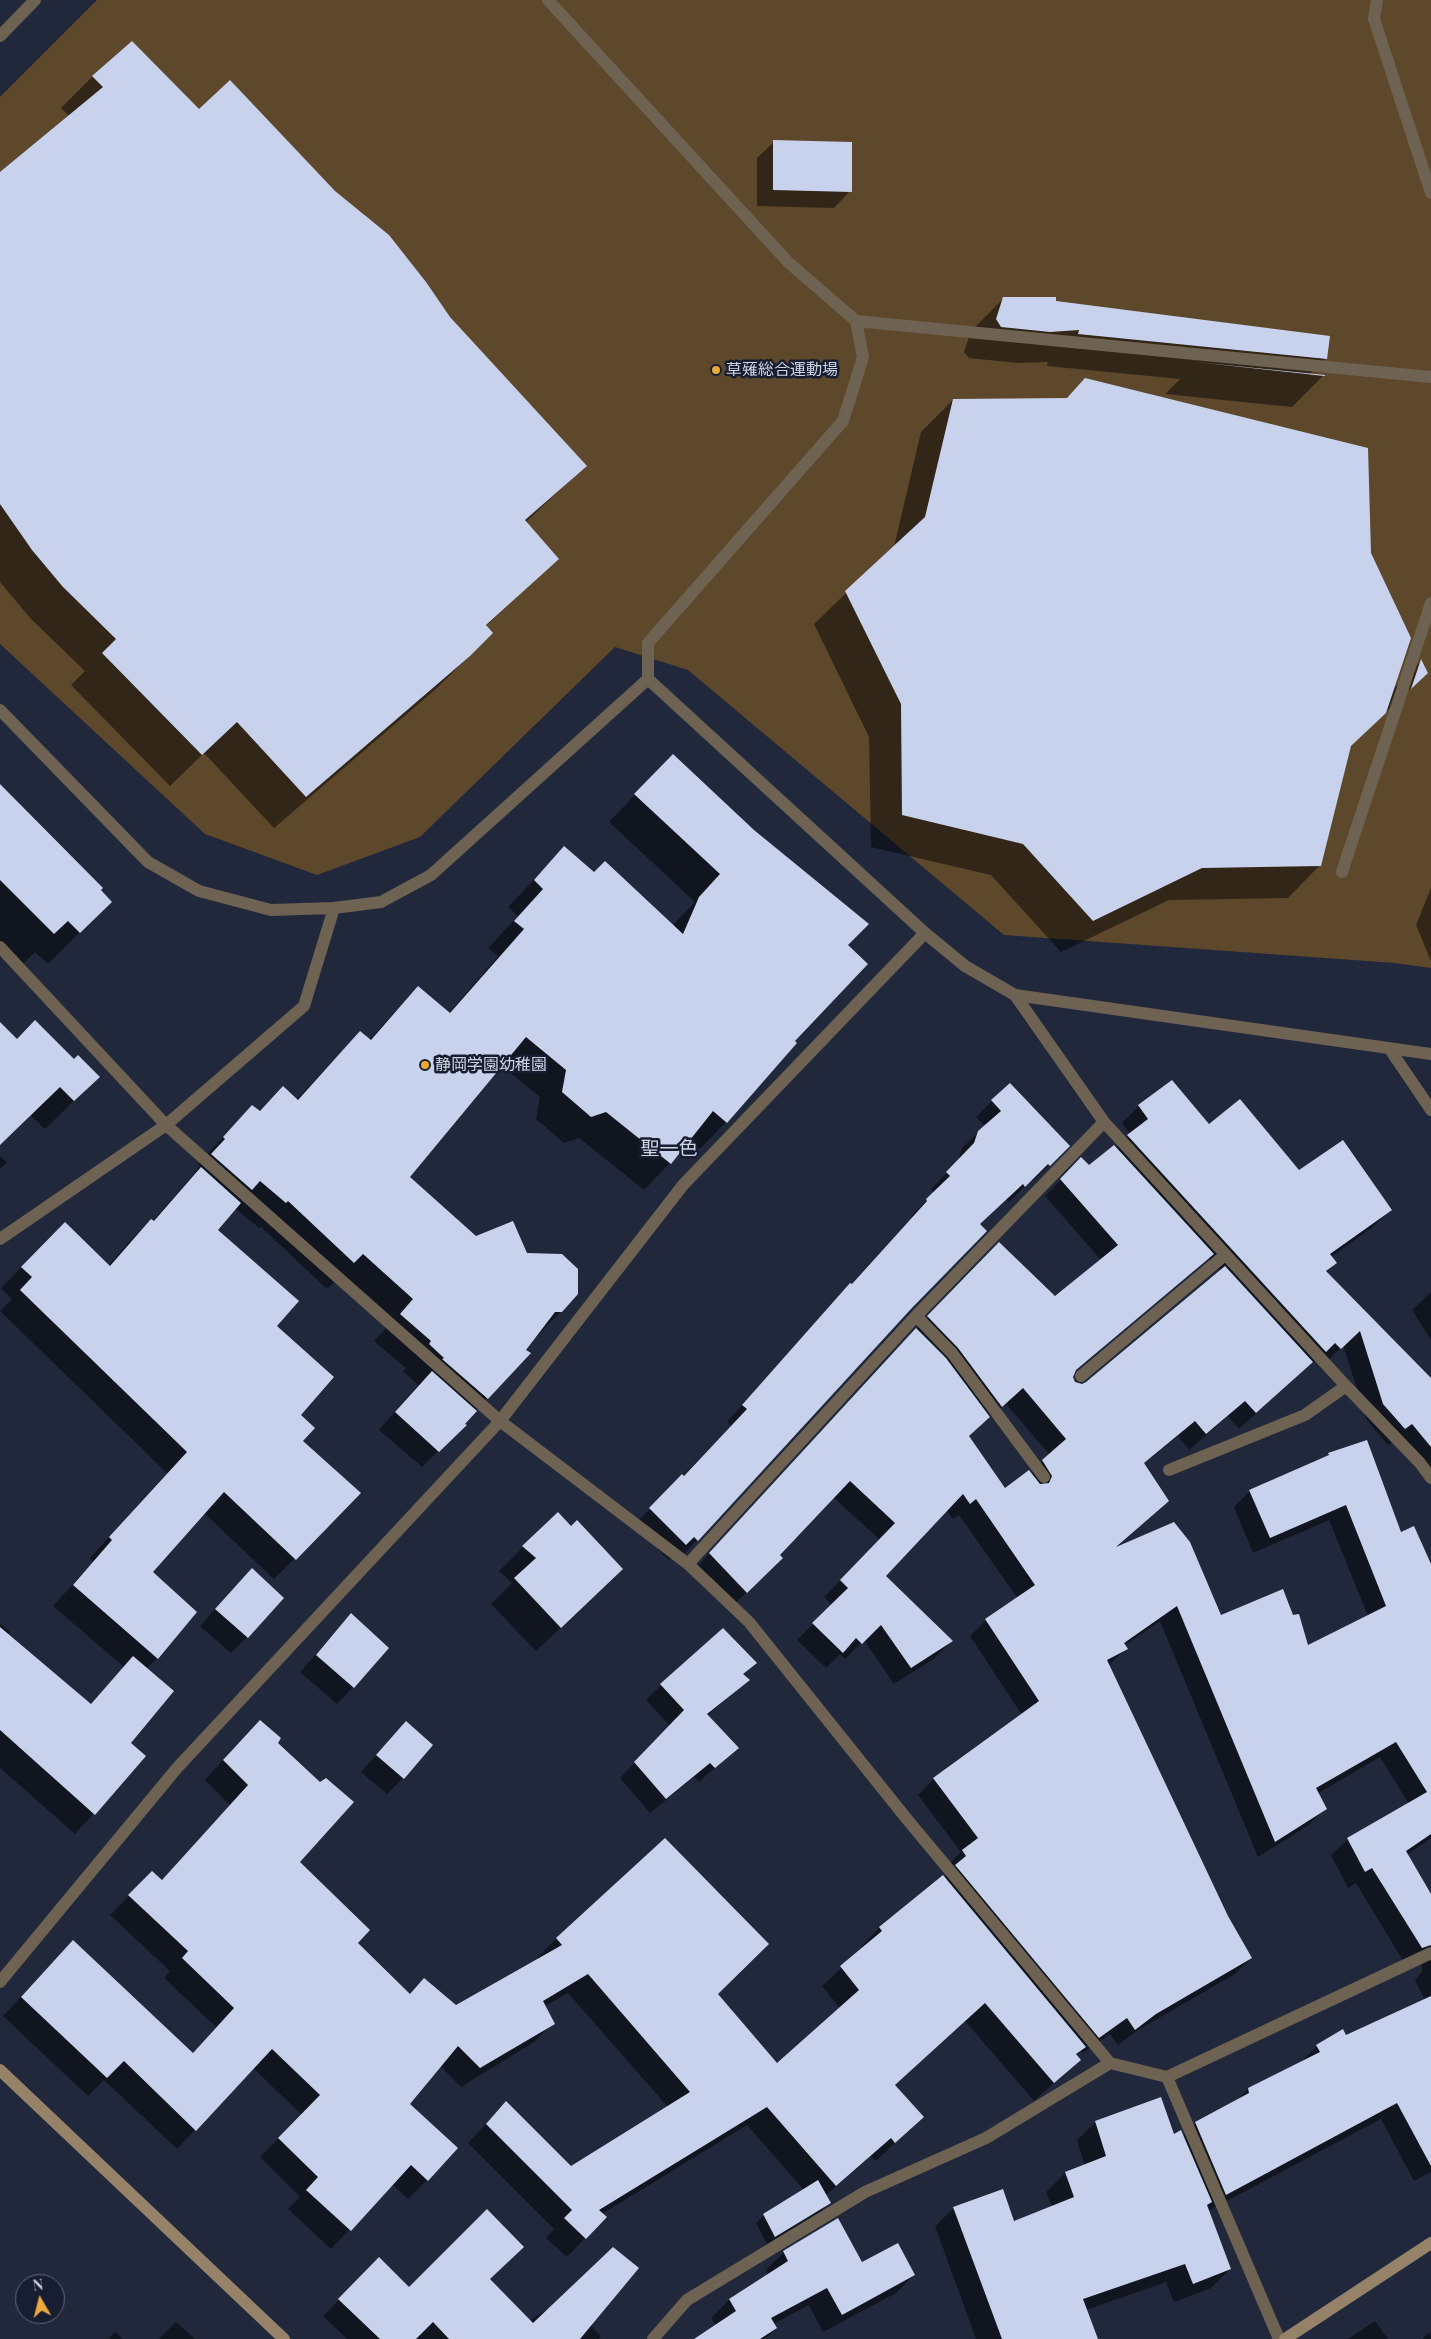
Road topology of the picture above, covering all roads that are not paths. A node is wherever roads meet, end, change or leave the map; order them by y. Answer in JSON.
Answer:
{"nodes":[{"id":1,"x":36,"y":0,"type":"edge"},
{"id":2,"x":548,"y":0,"type":"edge"},
{"id":3,"x":1377,"y":0,"type":"edge"},
{"id":4,"x":0,"y":36,"type":"edge"},
{"id":5,"x":1431,"y":193,"type":"edge"},
{"id":6,"x":856,"y":321,"type":"junction"},
{"id":7,"x":1431,"y":377,"type":"edge"},
{"id":8,"x":1431,"y":603,"type":"edge"},
{"id":9,"x":648,"y":679,"type":"junction"},
{"id":10,"x":0,"y":710,"type":"edge"},
{"id":11,"x":1342,"y":872,"type":"dead end"},
{"id":12,"x":334,"y":908,"type":"junction"},
{"id":13,"x":925,"y":933,"type":"junction"},
{"id":14,"x":0,"y":947,"type":"edge"},
{"id":15,"x":1015,"y":995,"type":"junction"},
{"id":16,"x":1389,"y":1048,"type":"junction"},
{"id":17,"x":1431,"y":1054,"type":"edge"},
{"id":18,"x":1431,"y":1110,"type":"edge"},
{"id":19,"x":1104,"y":1122,"type":"junction"},
{"id":20,"x":166,"y":1125,"type":"junction"},
{"id":21,"x":0,"y":1239,"type":"edge"},
{"id":22,"x":1225,"y":1254,"type":"junction"},
{"id":23,"x":916,"y":1316,"type":"junction"},
{"id":24,"x":1081,"y":1376,"type":"dead end"},
{"id":25,"x":1346,"y":1386,"type":"junction"},
{"id":26,"x":500,"y":1421,"type":"junction"},
{"id":27,"x":1169,"y":1470,"type":"dead end"},
{"id":28,"x":1044,"y":1477,"type":"dead end"},
{"id":29,"x":1431,"y":1478,"type":"edge"},
{"id":30,"x":688,"y":1564,"type":"junction"},
{"id":31,"x":1431,"y":1953,"type":"edge"},
{"id":32,"x":0,"y":1982,"type":"edge"},
{"id":33,"x":1110,"y":2063,"type":"junction"},
{"id":34,"x":0,"y":2070,"type":"edge"},
{"id":35,"x":1167,"y":2077,"type":"junction"},
{"id":36,"x":1431,"y":2242,"type":"edge"},
{"id":37,"x":284,"y":2339,"type":"edge"},
{"id":38,"x":653,"y":2339,"type":"edge"},
{"id":39,"x":1280,"y":2339,"type":"edge"},
{"id":40,"x":1285,"y":2339,"type":"edge"}],
"edges":[{"from":1,"to":4,"type":"street"},
{"from":2,"to":6,"type":"street"},
{"from":3,"to":5,"type":"street"},
{"from":6,"to":7,"type":"street"},
{"from":6,"to":9,"type":"street"},
{"from":8,"to":11,"type":"street"},
{"from":9,"to":12,"type":"street"},
{"from":9,"to":13,"type":"street"},
{"from":10,"to":12,"type":"street"},
{"from":12,"to":20,"type":"street"},
{"from":13,"to":15,"type":"street"},
{"from":13,"to":26,"type":"street"},
{"from":14,"to":20,"type":"street"},
{"from":15,"to":16,"type":"street"},
{"from":15,"to":19,"type":"street"},
{"from":16,"to":17,"type":"street"},
{"from":16,"to":18,"type":"street"},
{"from":19,"to":22,"type":"street"},
{"from":19,"to":23,"type":"street"},
{"from":20,"to":21,"type":"street"},
{"from":20,"to":26,"type":"street"},
{"from":22,"to":24,"type":"street"},
{"from":22,"to":25,"type":"street"},
{"from":23,"to":28,"type":"street"},
{"from":23,"to":30,"type":"street"},
{"from":25,"to":27,"type":"street"},
{"from":25,"to":29,"type":"street"},
{"from":26,"to":30,"type":"street"},
{"from":26,"to":32,"type":"street"},
{"from":30,"to":33,"type":"street"},
{"from":31,"to":35,"type":"street"},
{"from":33,"to":35,"type":"street"},
{"from":33,"to":38,"type":"street"},
{"from":34,"to":37,"type":"street"},
{"from":35,"to":39,"type":"street"},
{"from":36,"to":40,"type":"street"}]}
